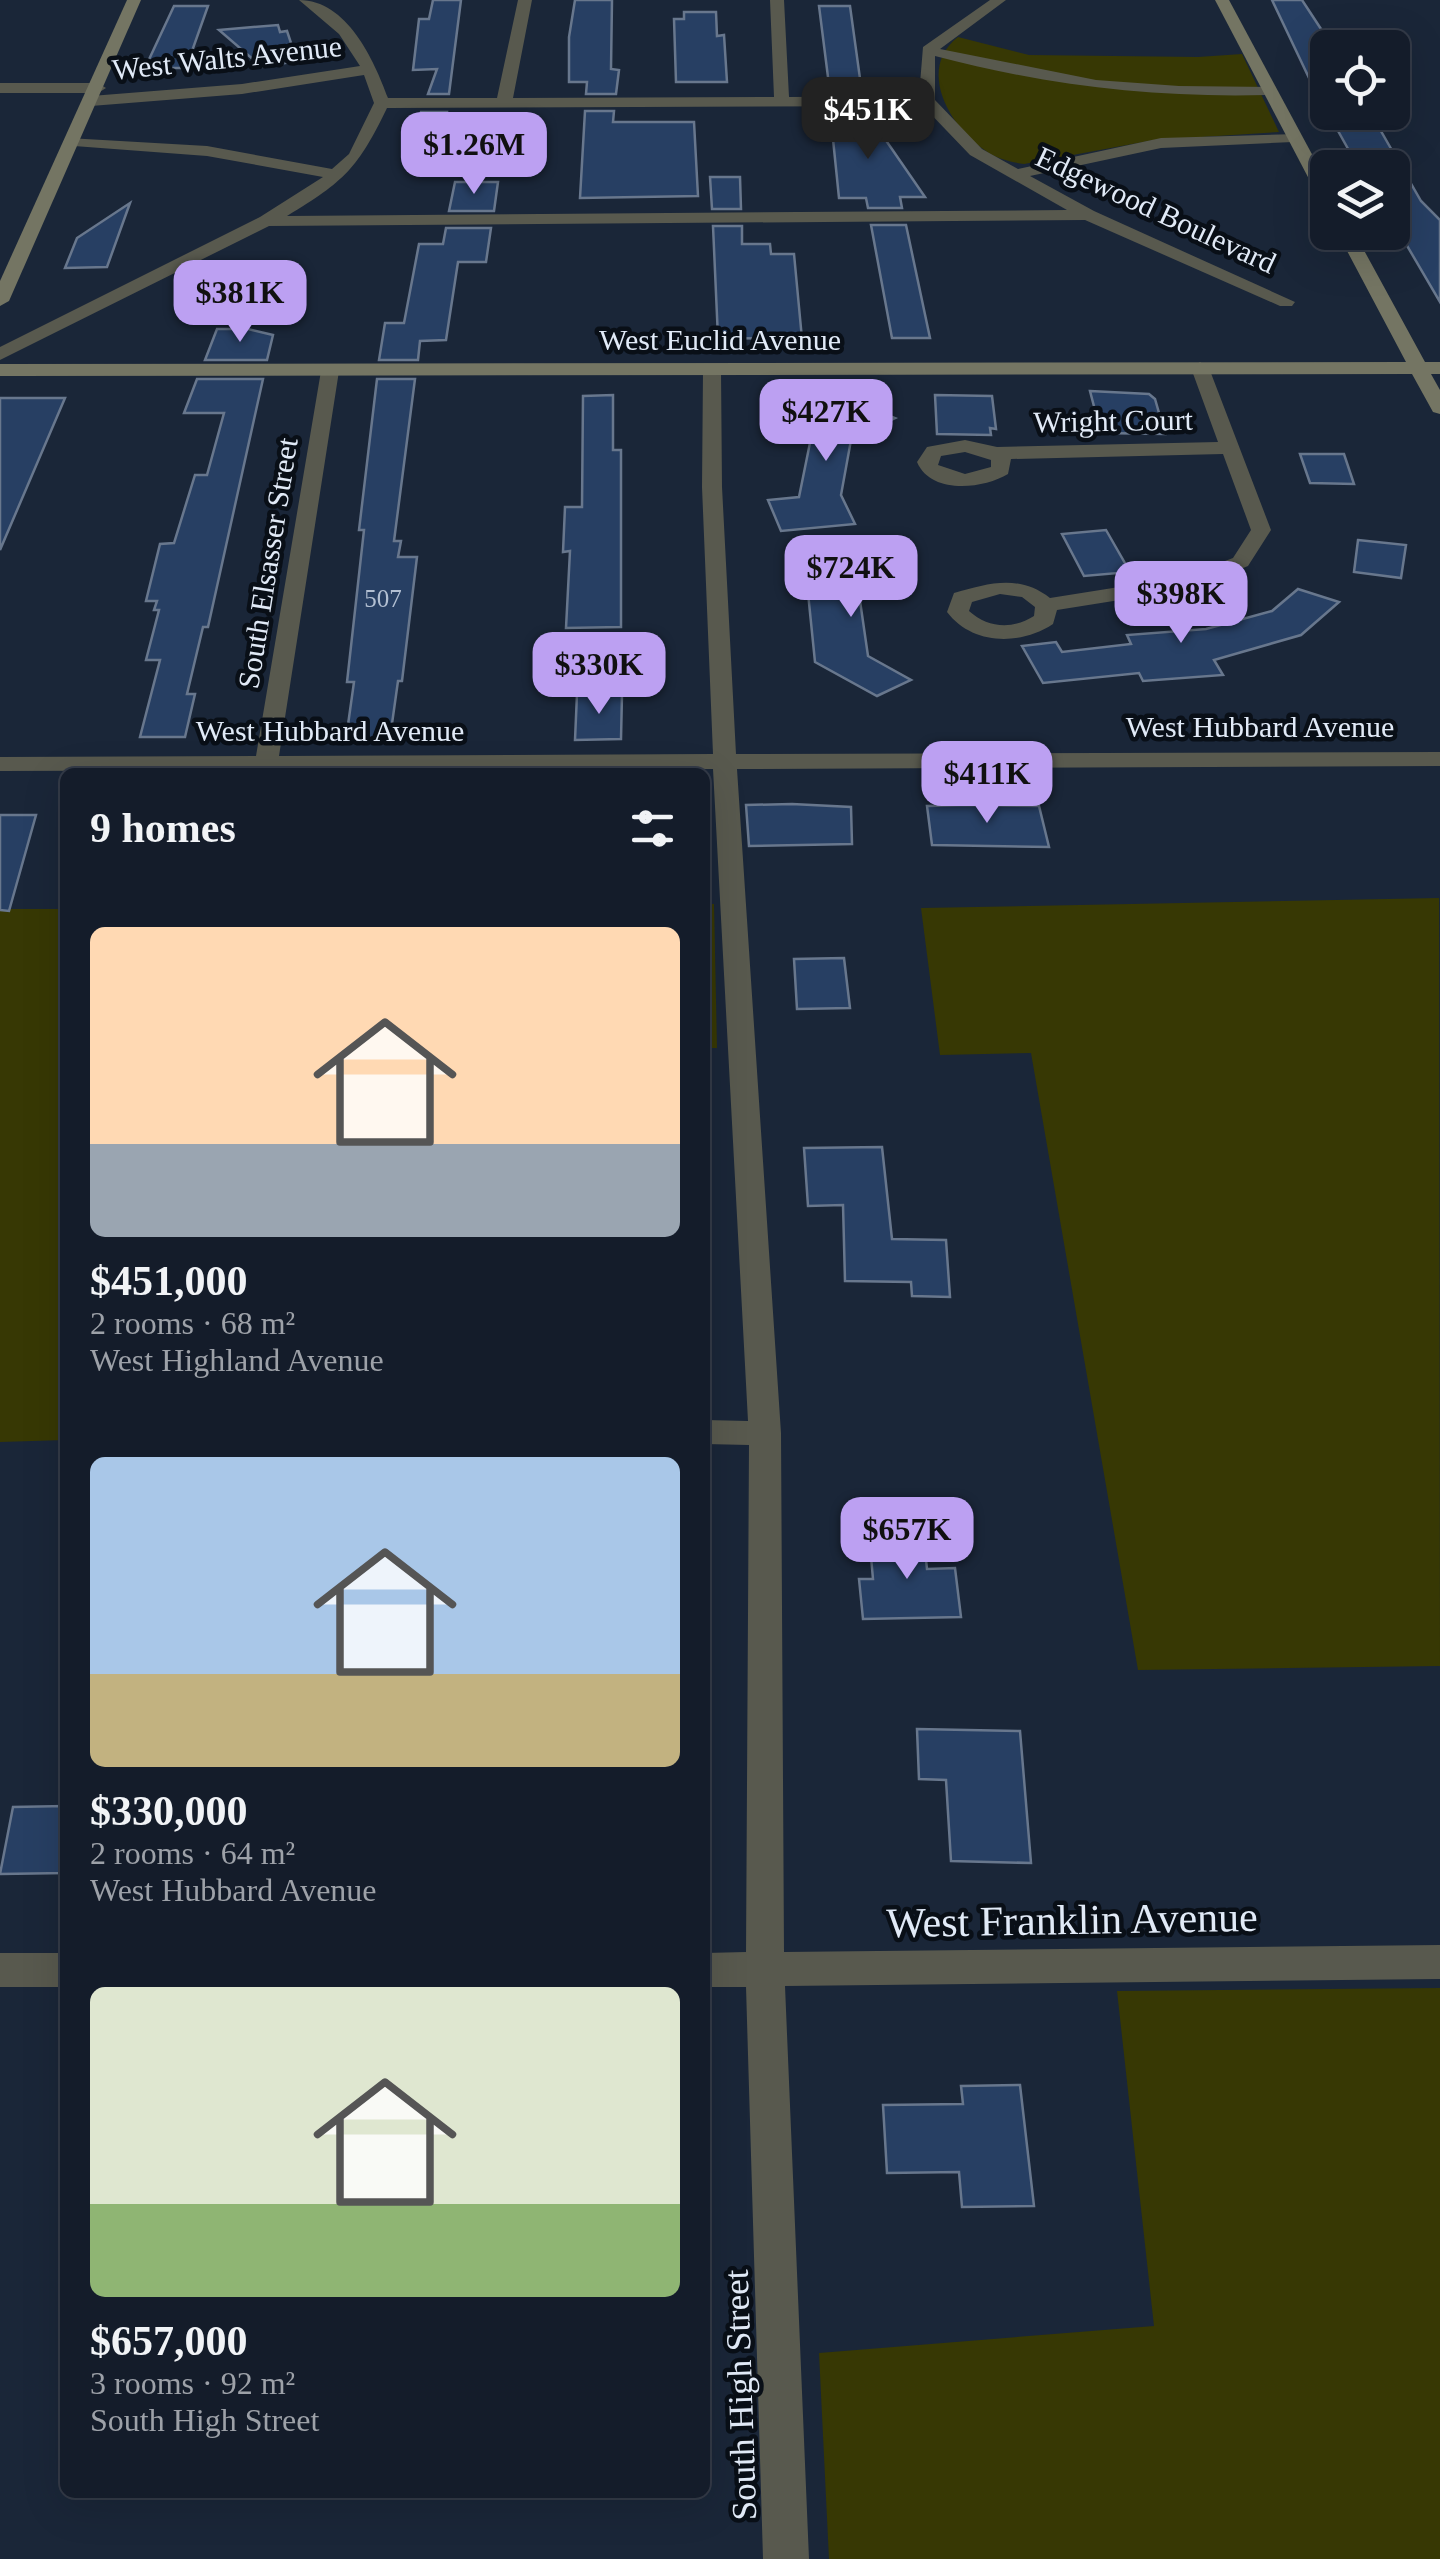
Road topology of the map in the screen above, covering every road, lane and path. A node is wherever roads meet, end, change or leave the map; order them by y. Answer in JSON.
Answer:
{"nodes":[{"id":1,"x":134,"y":0,"type":"edge"},
{"id":2,"x":306,"y":0,"type":"edge"},
{"id":3,"x":525,"y":0,"type":"edge"},
{"id":4,"x":777,"y":0,"type":"edge"},
{"id":5,"x":999,"y":0,"type":"edge"},
{"id":6,"x":1222,"y":0,"type":"edge"},
{"id":7,"x":928,"y":50,"type":"junction"},
{"id":8,"x":370,"y":69,"type":"junction"},
{"id":9,"x":0,"y":88,"type":"edge"},
{"id":10,"x":1267,"y":90,"type":"junction"},
{"id":11,"x":94,"y":94,"type":"junction"},
{"id":12,"x":927,"y":100,"type":"junction"},
{"id":13,"x":782,"y":101,"type":"junction"},
{"id":14,"x":504,"y":102,"type":"junction"},
{"id":15,"x":379,"y":112,"type":"junction"},
{"id":16,"x":1292,"y":137,"type":"junction"},
{"id":17,"x":74,"y":141,"type":"junction"},
{"id":18,"x":1310,"y":168,"type":"edge"},
{"id":19,"x":1016,"y":174,"type":"junction"},
{"id":20,"x":338,"y":175,"type":"junction"},
{"id":21,"x":1088,"y":215,"type":"junction"},
{"id":22,"x":266,"y":221,"type":"junction"},
{"id":23,"x":1357,"y":250,"type":"edge"},
{"id":24,"x":0,"y":301,"type":"edge"},
{"id":25,"x":1286,"y":302,"type":"dead end"},
{"id":26,"x":0,"y":354,"type":"edge"},
{"id":27,"x":1200,"y":368,"type":"junction"},
{"id":28,"x":1430,"y":368,"type":"edge"},
{"id":29,"x":0,"y":370,"type":"edge"},
{"id":30,"x":712,"y":370,"type":"junction"},
{"id":31,"x":330,"y":371,"type":"junction"},
{"id":32,"x":1440,"y":408,"type":"edge"},
{"id":33,"x":1232,"y":448,"type":"junction"},
{"id":34,"x":994,"y":453,"type":"dead end"},
{"id":35,"x":1046,"y":605,"type":"dead end"},
{"id":36,"x":1440,"y":759,"type":"edge"},
{"id":37,"x":725,"y":763,"type":"junction"},
{"id":38,"x":0,"y":764,"type":"edge"},
{"id":39,"x":266,"y":764,"type":"junction"},
{"id":40,"x":710,"y":1432,"type":"edge"},
{"id":41,"x":765,"y":1433,"type":"junction"},
{"id":42,"x":1440,"y":1962,"type":"edge"},
{"id":43,"x":0,"y":1970,"type":"edge"},
{"id":44,"x":60,"y":1970,"type":"edge"},
{"id":45,"x":710,"y":1970,"type":"edge"},
{"id":46,"x":765,"y":1970,"type":"junction"},
{"id":47,"x":786,"y":2559,"type":"edge"}],
"edges":[{"from":1,"to":11,"type":"street"},
{"from":2,"to":8,"type":"street"},
{"from":3,"to":14,"type":"street"},
{"from":4,"to":13,"type":"street"},
{"from":5,"to":7,"type":"street"},
{"from":6,"to":10,"type":"street"},
{"from":7,"to":10,"type":"street"},
{"from":7,"to":12,"type":"street"},
{"from":8,"to":11,"type":"street","name":"West Walts Avenue"},
{"from":8,"to":15,"type":"street"},
{"from":9,"to":11,"type":"street","name":"West Walts Avenue"},
{"from":10,"to":16,"type":"street"},
{"from":11,"to":17,"type":"street"},
{"from":12,"to":13,"type":"street"},
{"from":12,"to":19,"type":"street","name":"Edgewood Boulevard"},
{"from":13,"to":14,"type":"street"},
{"from":14,"to":15,"type":"street"},
{"from":15,"to":20,"type":"street"},
{"from":16,"to":18,"type":"street"},
{"from":16,"to":19,"type":"street"},
{"from":17,"to":20,"type":"street"},
{"from":17,"to":24,"type":"street"},
{"from":19,"to":21,"type":"street","name":"Edgewood Boulevard"},
{"from":20,"to":22,"type":"street"},
{"from":21,"to":22,"type":"street"},
{"from":21,"to":25,"type":"street","name":"Edgewood Boulevard"},
{"from":22,"to":26,"type":"street"},
{"from":23,"to":28,"type":"street"},
{"from":27,"to":28,"type":"street","name":"West Euclid Avenue"},
{"from":27,"to":30,"type":"street","name":"West Euclid Avenue"},
{"from":27,"to":33,"type":"street"},
{"from":28,"to":32,"type":"street"},
{"from":29,"to":31,"type":"street","name":"West Euclid Avenue"},
{"from":30,"to":31,"type":"street","name":"West Euclid Avenue"},
{"from":30,"to":37,"type":"street","name":"South High Street"},
{"from":31,"to":39,"type":"street","name":"South Elsasser Street"},
{"from":33,"to":34,"type":"street","name":"Wright Court"},
{"from":33,"to":35,"type":"street"},
{"from":36,"to":37,"type":"street","name":"West Hubbard Avenue"},
{"from":37,"to":39,"type":"street","name":"West Hubbard Avenue"},
{"from":37,"to":41,"type":"street","name":"South High Street"},
{"from":38,"to":39,"type":"street","name":"West Hubbard Avenue"},
{"from":40,"to":41,"type":"street"},
{"from":41,"to":46,"type":"street","name":"South High Street"},
{"from":42,"to":46,"type":"street","name":"West Franklin Avenue"},
{"from":43,"to":44,"type":"street"},
{"from":45,"to":46,"type":"street","name":"West Franklin Avenue"},
{"from":46,"to":47,"type":"street","name":"South High Street"}]}
